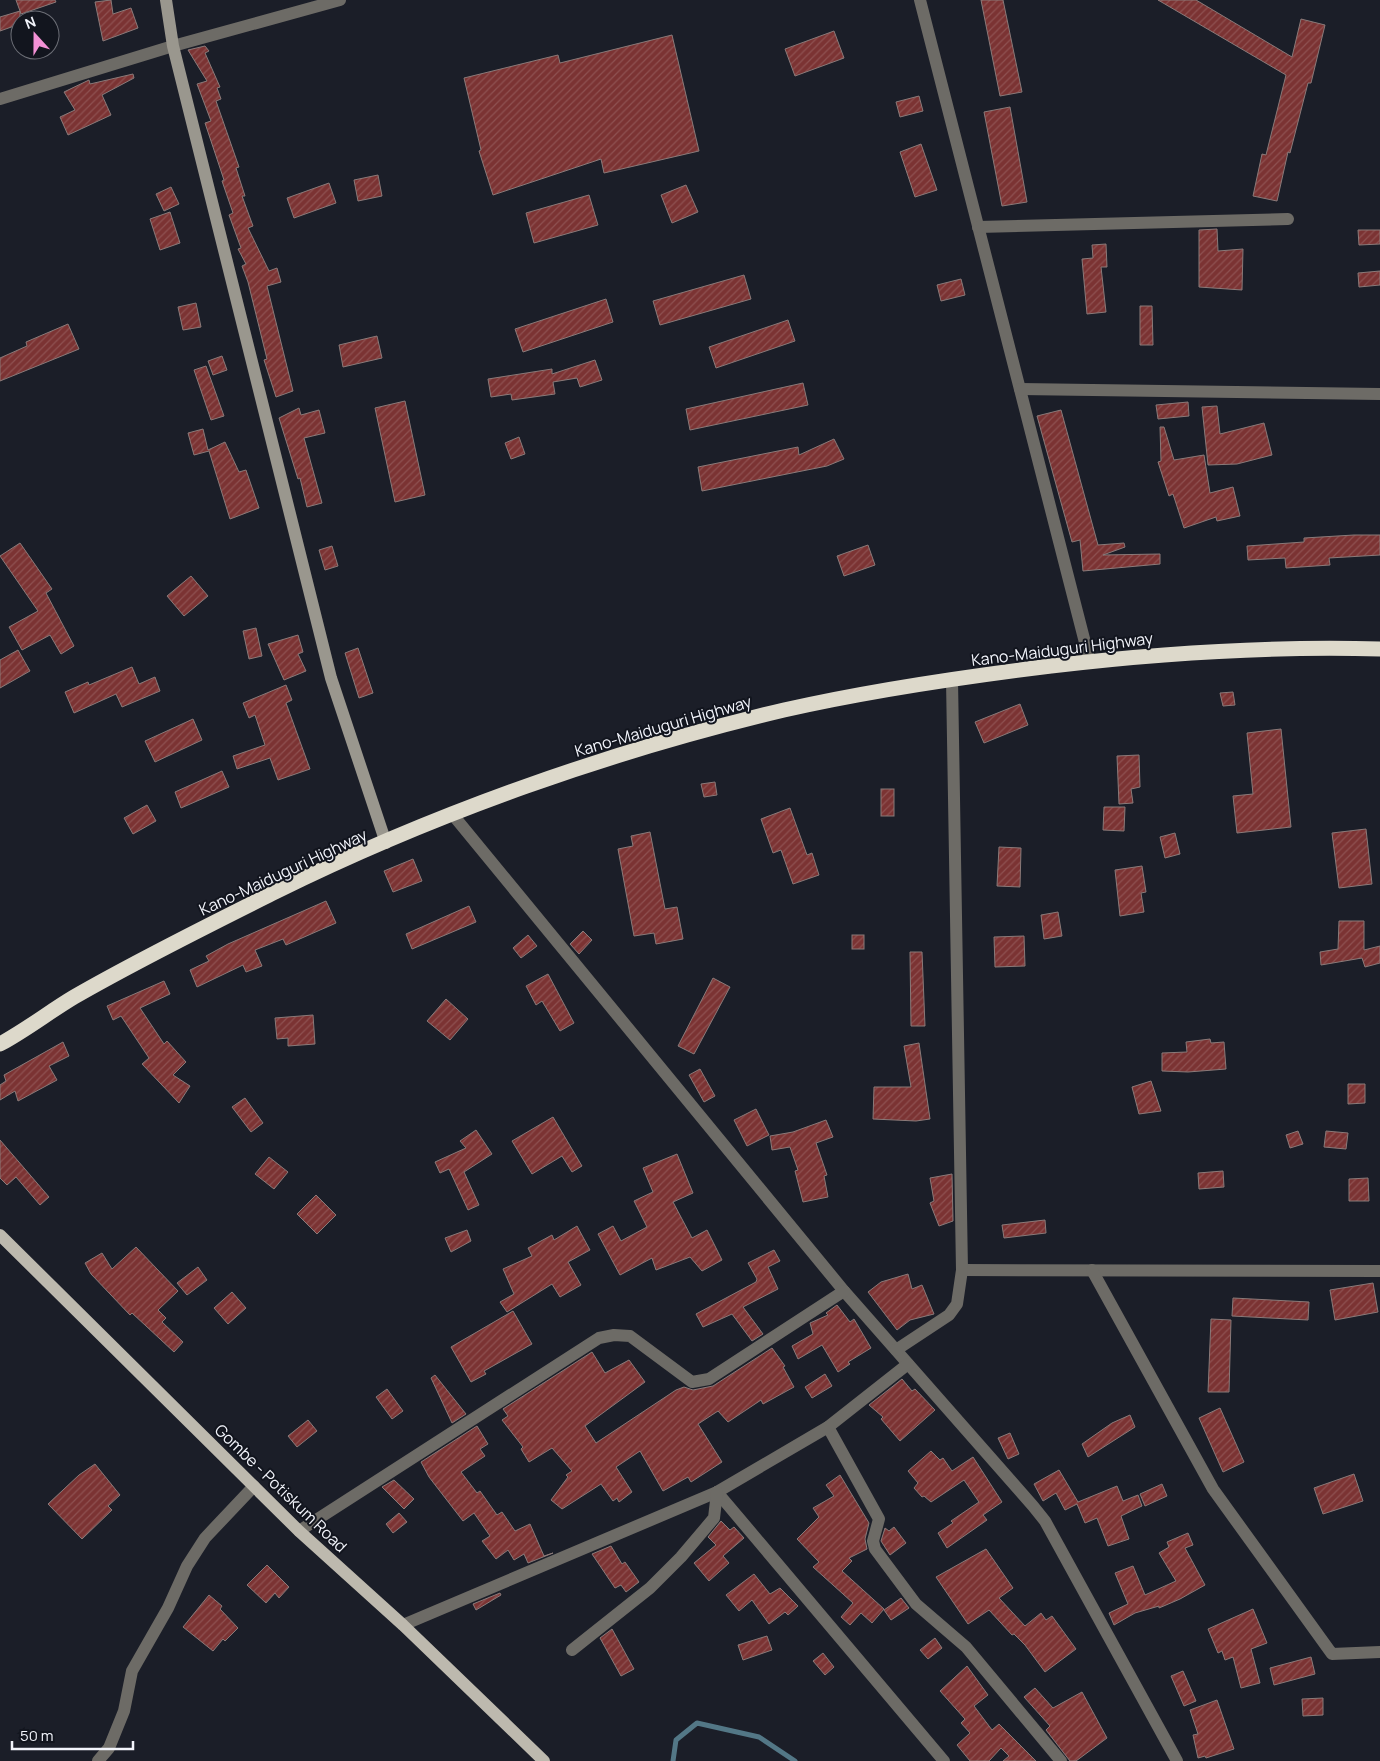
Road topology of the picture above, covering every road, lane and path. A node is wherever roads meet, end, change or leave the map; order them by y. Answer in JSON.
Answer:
{"nodes":[{"id":1,"x":166,"y":0,"type":"edge"},
{"id":2,"x":340,"y":0,"type":"edge"},
{"id":3,"x":920,"y":0,"type":"edge"},
{"id":4,"x":173,"y":46,"type":"junction"},
{"id":5,"x":0,"y":99,"type":"edge"},
{"id":6,"x":1288,"y":219,"type":"dead end"},
{"id":7,"x":978,"y":227,"type":"junction"},
{"id":8,"x":1020,"y":389,"type":"junction"},
{"id":9,"x":1380,"y":394,"type":"edge"},
{"id":10,"x":1380,"y":649,"type":"edge"},
{"id":11,"x":1090,"y":662,"type":"junction"},
{"id":12,"x":952,"y":680,"type":"junction"},
{"id":13,"x":453,"y":815,"type":"junction"},
{"id":14,"x":386,"y":843,"type":"junction"},
{"id":15,"x":4,"y":1043,"type":"edge"},
{"id":16,"x":0,"y":1235,"type":"edge"},
{"id":17,"x":962,"y":1270,"type":"junction"},
{"id":18,"x":1092,"y":1270,"type":"junction"},
{"id":19,"x":1380,"y":1271,"type":"edge"},
{"id":20,"x":844,"y":1292,"type":"junction"},
{"id":21,"x":896,"y":1350,"type":"junction"},
{"id":22,"x":908,"y":1364,"type":"junction"},
{"id":23,"x":828,"y":1427,"type":"junction"},
{"id":24,"x":254,"y":1486,"type":"junction"},
{"id":25,"x":717,"y":1492,"type":"junction"},
{"id":26,"x":299,"y":1531,"type":"junction"},
{"id":27,"x":402,"y":1625,"type":"junction"},
{"id":28,"x":572,"y":1650,"type":"dead end"},
{"id":29,"x":1380,"y":1652,"type":"edge"},
{"id":30,"x":98,"y":1761,"type":"edge"},
{"id":31,"x":544,"y":1761,"type":"edge"},
{"id":32,"x":944,"y":1761,"type":"edge"},
{"id":33,"x":1061,"y":1761,"type":"edge"},
{"id":34,"x":1177,"y":1761,"type":"edge"}],
"edges":[{"from":1,"to":4,"type":"street"},
{"from":2,"to":4,"type":"street"},
{"from":3,"to":7,"type":"street"},
{"from":4,"to":5,"type":"street"},
{"from":4,"to":14,"type":"street"},
{"from":6,"to":7,"type":"street"},
{"from":7,"to":8,"type":"street"},
{"from":8,"to":9,"type":"street"},
{"from":8,"to":11,"type":"street"},
{"from":10,"to":11,"type":"highway","name":"Kano-Maiduguri Highway"},
{"from":11,"to":12,"type":"highway","name":"Kano-Maiduguri Highway"},
{"from":12,"to":13,"type":"highway","name":"Kano-Maiduguri Highway"},
{"from":12,"to":17,"type":"street"},
{"from":13,"to":14,"type":"highway","name":"Kano-Maiduguri Highway"},
{"from":13,"to":20,"type":"street"},
{"from":14,"to":15,"type":"highway","name":"Kano-Maiduguri Highway"},
{"from":16,"to":24,"type":"main road","name":"Gombe - Potiskum Road"},
{"from":17,"to":18,"type":"street"},
{"from":17,"to":21,"type":"street"},
{"from":18,"to":19,"type":"street"},
{"from":18,"to":29,"type":"street"},
{"from":20,"to":21,"type":"street"},
{"from":20,"to":26,"type":"street"},
{"from":21,"to":22,"type":"street"},
{"from":22,"to":23,"type":"street"},
{"from":22,"to":34,"type":"street"},
{"from":23,"to":25,"type":"street"},
{"from":23,"to":33,"type":"street"},
{"from":24,"to":26,"type":"main road","name":"Gombe - Potiskum Road"},
{"from":24,"to":30,"type":"street"},
{"from":25,"to":27,"type":"street"},
{"from":25,"to":28,"type":"street"},
{"from":25,"to":32,"type":"street"},
{"from":26,"to":27,"type":"main road","name":"Gombe - Potiskum Road"},
{"from":27,"to":31,"type":"main road","name":"Gombe - Potiskum Road"}]}
